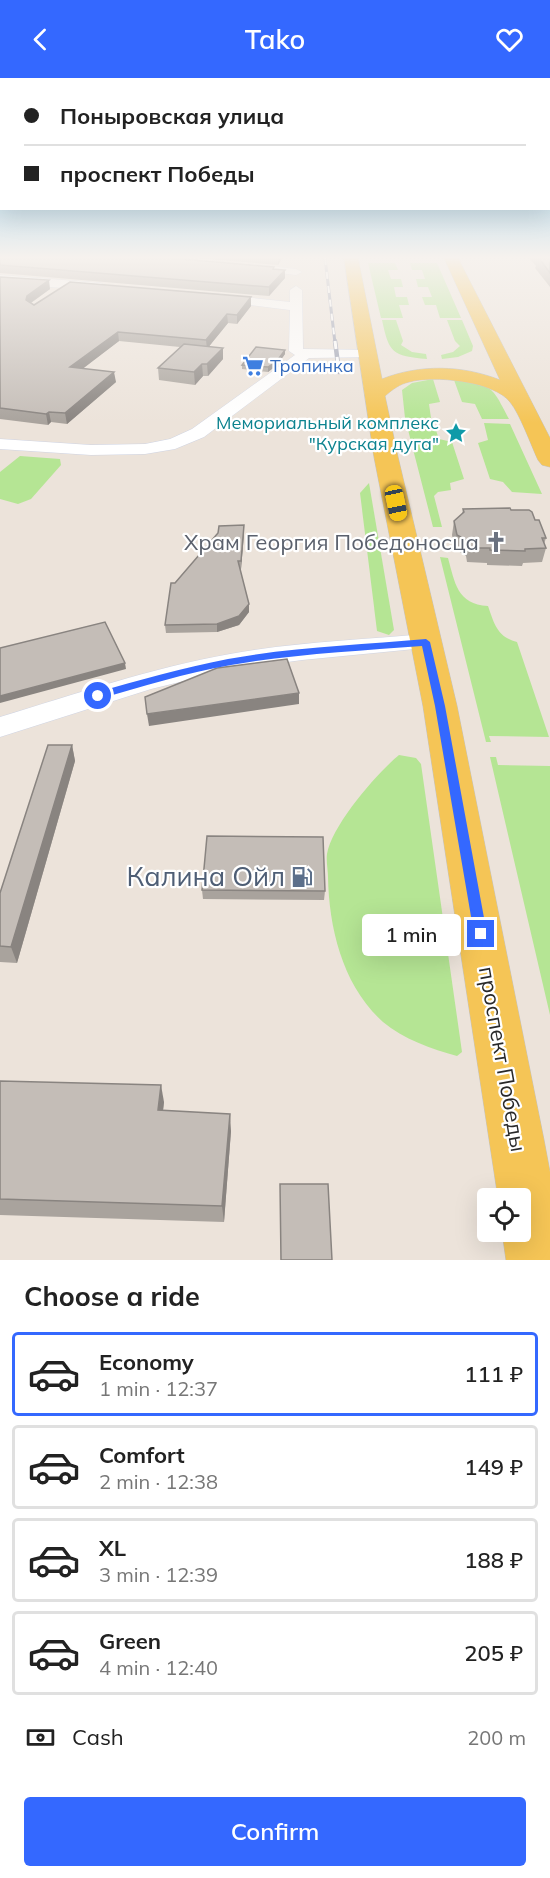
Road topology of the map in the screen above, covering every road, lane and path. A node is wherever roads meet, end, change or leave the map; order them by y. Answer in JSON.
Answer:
{"nodes":[{"id":1,"x":297,"y":313,"type":"edge"},
{"id":2,"x":369,"y":313,"type":"edge"},
{"id":3,"x":477,"y":313,"type":"edge"},
{"id":4,"x":490,"y":342,"type":"junction"},
{"id":5,"x":381,"y":352,"type":"junction"},
{"id":6,"x":306,"y":354,"type":"junction"},
{"id":7,"x":375,"y":394,"type":"junction"},
{"id":8,"x":518,"y":397,"type":"junction"},
{"id":9,"x":0,"y":444,"type":"edge"},
{"id":10,"x":550,"y":460,"type":"edge"},
{"id":11,"x":426,"y":642,"type":"junction"},
{"id":12,"x":0,"y":727,"type":"edge"},
{"id":13,"x":536,"y":1260,"type":"edge"}],
"edges":[{"from":1,"to":6,"type":"street"},
{"from":2,"to":5,"type":"main road","name":"проспект Победы"},
{"from":3,"to":4,"type":"main road"},
{"from":4,"to":5,"type":"main road"},
{"from":4,"to":8,"type":"main road"},
{"from":5,"to":6,"type":"street"},
{"from":5,"to":7,"type":"main road","name":"проспект Победы"},
{"from":6,"to":9,"type":"street"},
{"from":7,"to":8,"type":"main road"},
{"from":7,"to":11,"type":"main road","name":"проспект Победы"},
{"from":8,"to":10,"type":"main road"},
{"from":11,"to":12,"type":"street"},
{"from":11,"to":13,"type":"main road","name":"проспект Победы"}]}
